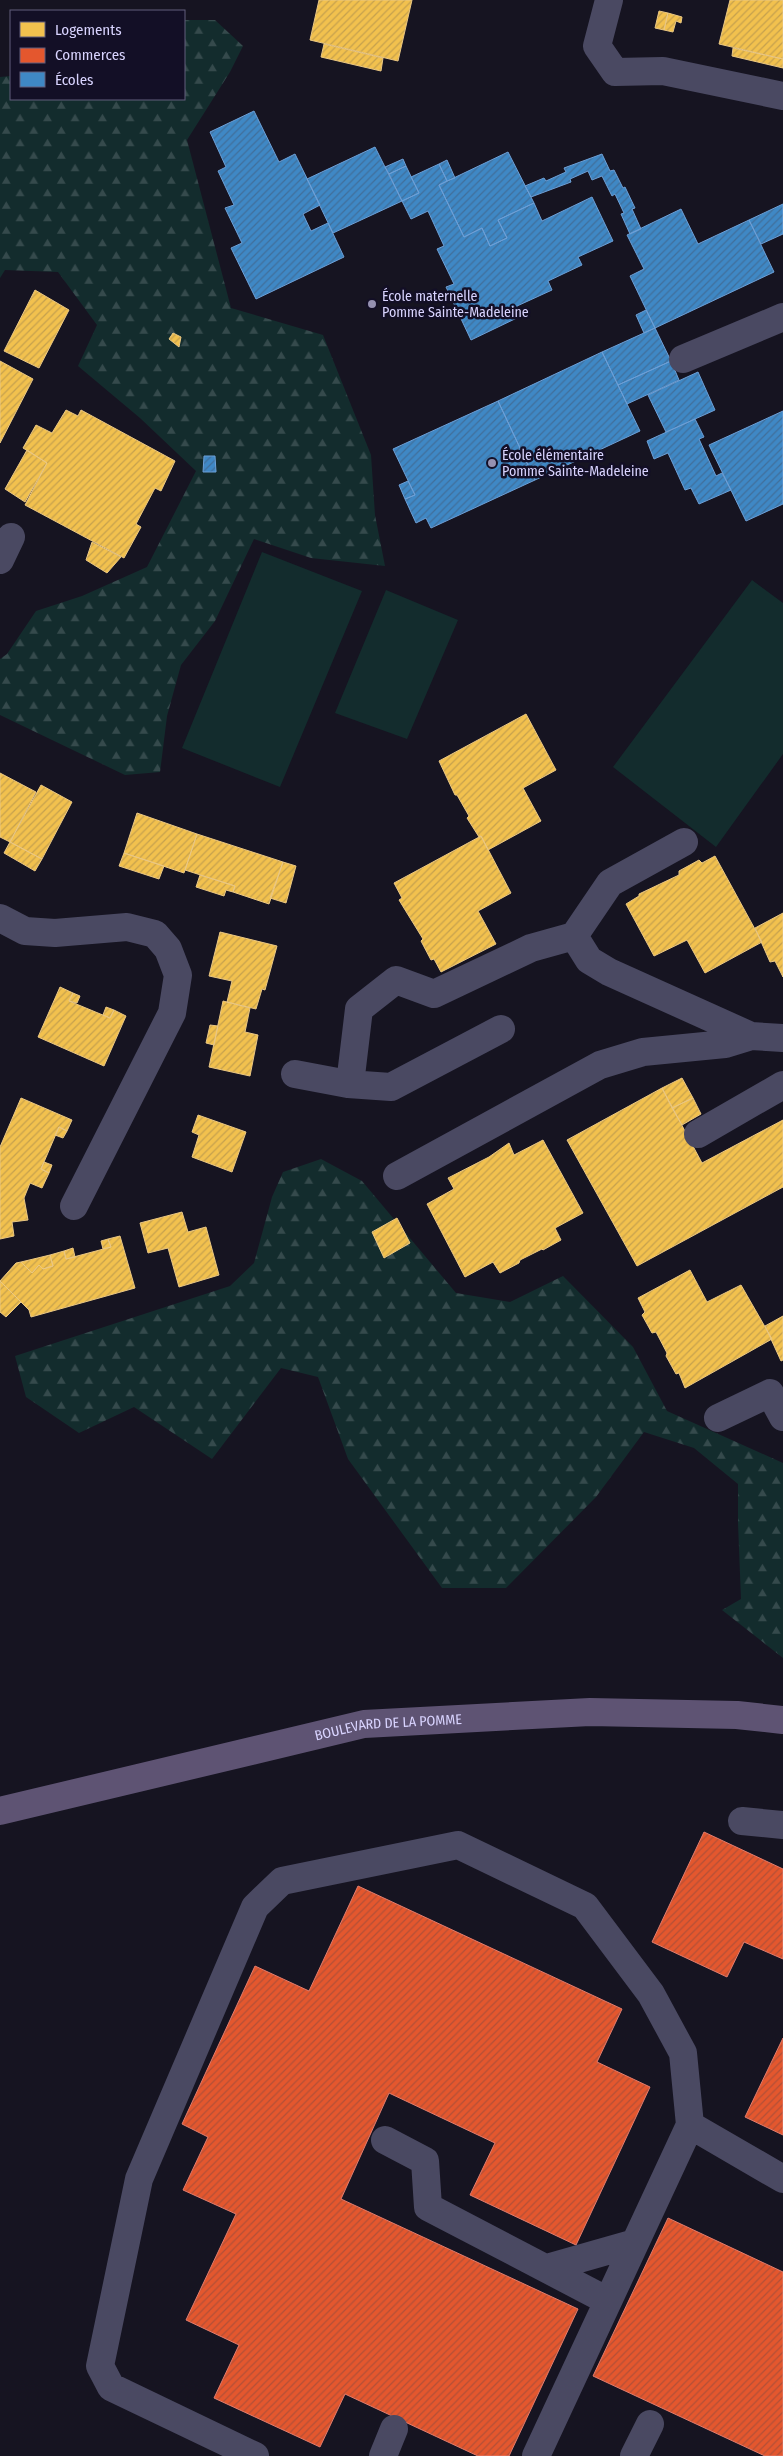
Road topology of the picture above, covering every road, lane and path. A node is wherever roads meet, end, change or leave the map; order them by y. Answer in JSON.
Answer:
{"nodes":[{"id":1,"x":609,"y":0,"type":"edge"},
{"id":2,"x":783,"y":96,"type":"edge"},
{"id":3,"x":783,"y":317,"type":"edge"},
{"id":4,"x":683,"y":360,"type":"dead end"},
{"id":5,"x":684,"y":842,"type":"dead end"},
{"id":6,"x":0,"y":918,"type":"edge"},
{"id":7,"x":574,"y":936,"type":"junction"},
{"id":8,"x":501,"y":1029,"type":"dead end"},
{"id":9,"x":751,"y":1036,"type":"junction"},
{"id":10,"x":783,"y":1038,"type":"edge"},
{"id":11,"x":295,"y":1074,"type":"dead end"},
{"id":12,"x":350,"y":1084,"type":"junction"},
{"id":13,"x":783,"y":1086,"type":"edge"},
{"id":14,"x":698,"y":1134,"type":"dead end"},
{"id":15,"x":397,"y":1176,"type":"dead end"},
{"id":16,"x":74,"y":1206,"type":"dead end"},
{"id":17,"x":783,"y":1417,"type":"edge"},
{"id":18,"x":718,"y":1418,"type":"dead end"},
{"id":19,"x":783,"y":1720,"type":"edge"},
{"id":20,"x":0,"y":1811,"type":"edge"},
{"id":21,"x":742,"y":1821,"type":"dead end"},
{"id":22,"x":783,"y":1825,"type":"edge"},
{"id":23,"x":690,"y":2125,"type":"junction"},
{"id":24,"x":385,"y":2140,"type":"dead end"},
{"id":25,"x":783,"y":2179,"type":"edge"},
{"id":26,"x":635,"y":2243,"type":"junction"},
{"id":27,"x":547,"y":2268,"type":"junction"},
{"id":28,"x":608,"y":2301,"type":"junction"},
{"id":29,"x":650,"y":2424,"type":"dead end"},
{"id":30,"x":394,"y":2429,"type":"dead end"},
{"id":31,"x":255,"y":2456,"type":"edge"},
{"id":32,"x":383,"y":2456,"type":"edge"},
{"id":33,"x":536,"y":2456,"type":"edge"},
{"id":34,"x":634,"y":2456,"type":"edge"}],
"edges":[{"from":1,"to":2,"type":"lane"},
{"from":3,"to":4,"type":"lane"},
{"from":5,"to":7,"type":"lane"},
{"from":6,"to":16,"type":"lane"},
{"from":7,"to":9,"type":"lane"},
{"from":7,"to":12,"type":"lane"},
{"from":8,"to":12,"type":"lane"},
{"from":9,"to":10,"type":"lane"},
{"from":9,"to":15,"type":"lane"},
{"from":11,"to":12,"type":"lane"},
{"from":13,"to":14,"type":"lane"},
{"from":17,"to":18,"type":"lane"},
{"from":19,"to":20,"type":"main road","name":"BOULEVARD DE LA POMME"},
{"from":21,"to":22,"type":"lane"},
{"from":23,"to":25,"type":"lane"},
{"from":23,"to":26,"type":"lane"},
{"from":23,"to":31,"type":"lane"},
{"from":24,"to":27,"type":"lane"},
{"from":26,"to":27,"type":"lane"},
{"from":26,"to":28,"type":"lane"},
{"from":27,"to":28,"type":"lane"},
{"from":28,"to":33,"type":"lane"},
{"from":29,"to":34,"type":"lane"},
{"from":30,"to":32,"type":"lane"}]}
